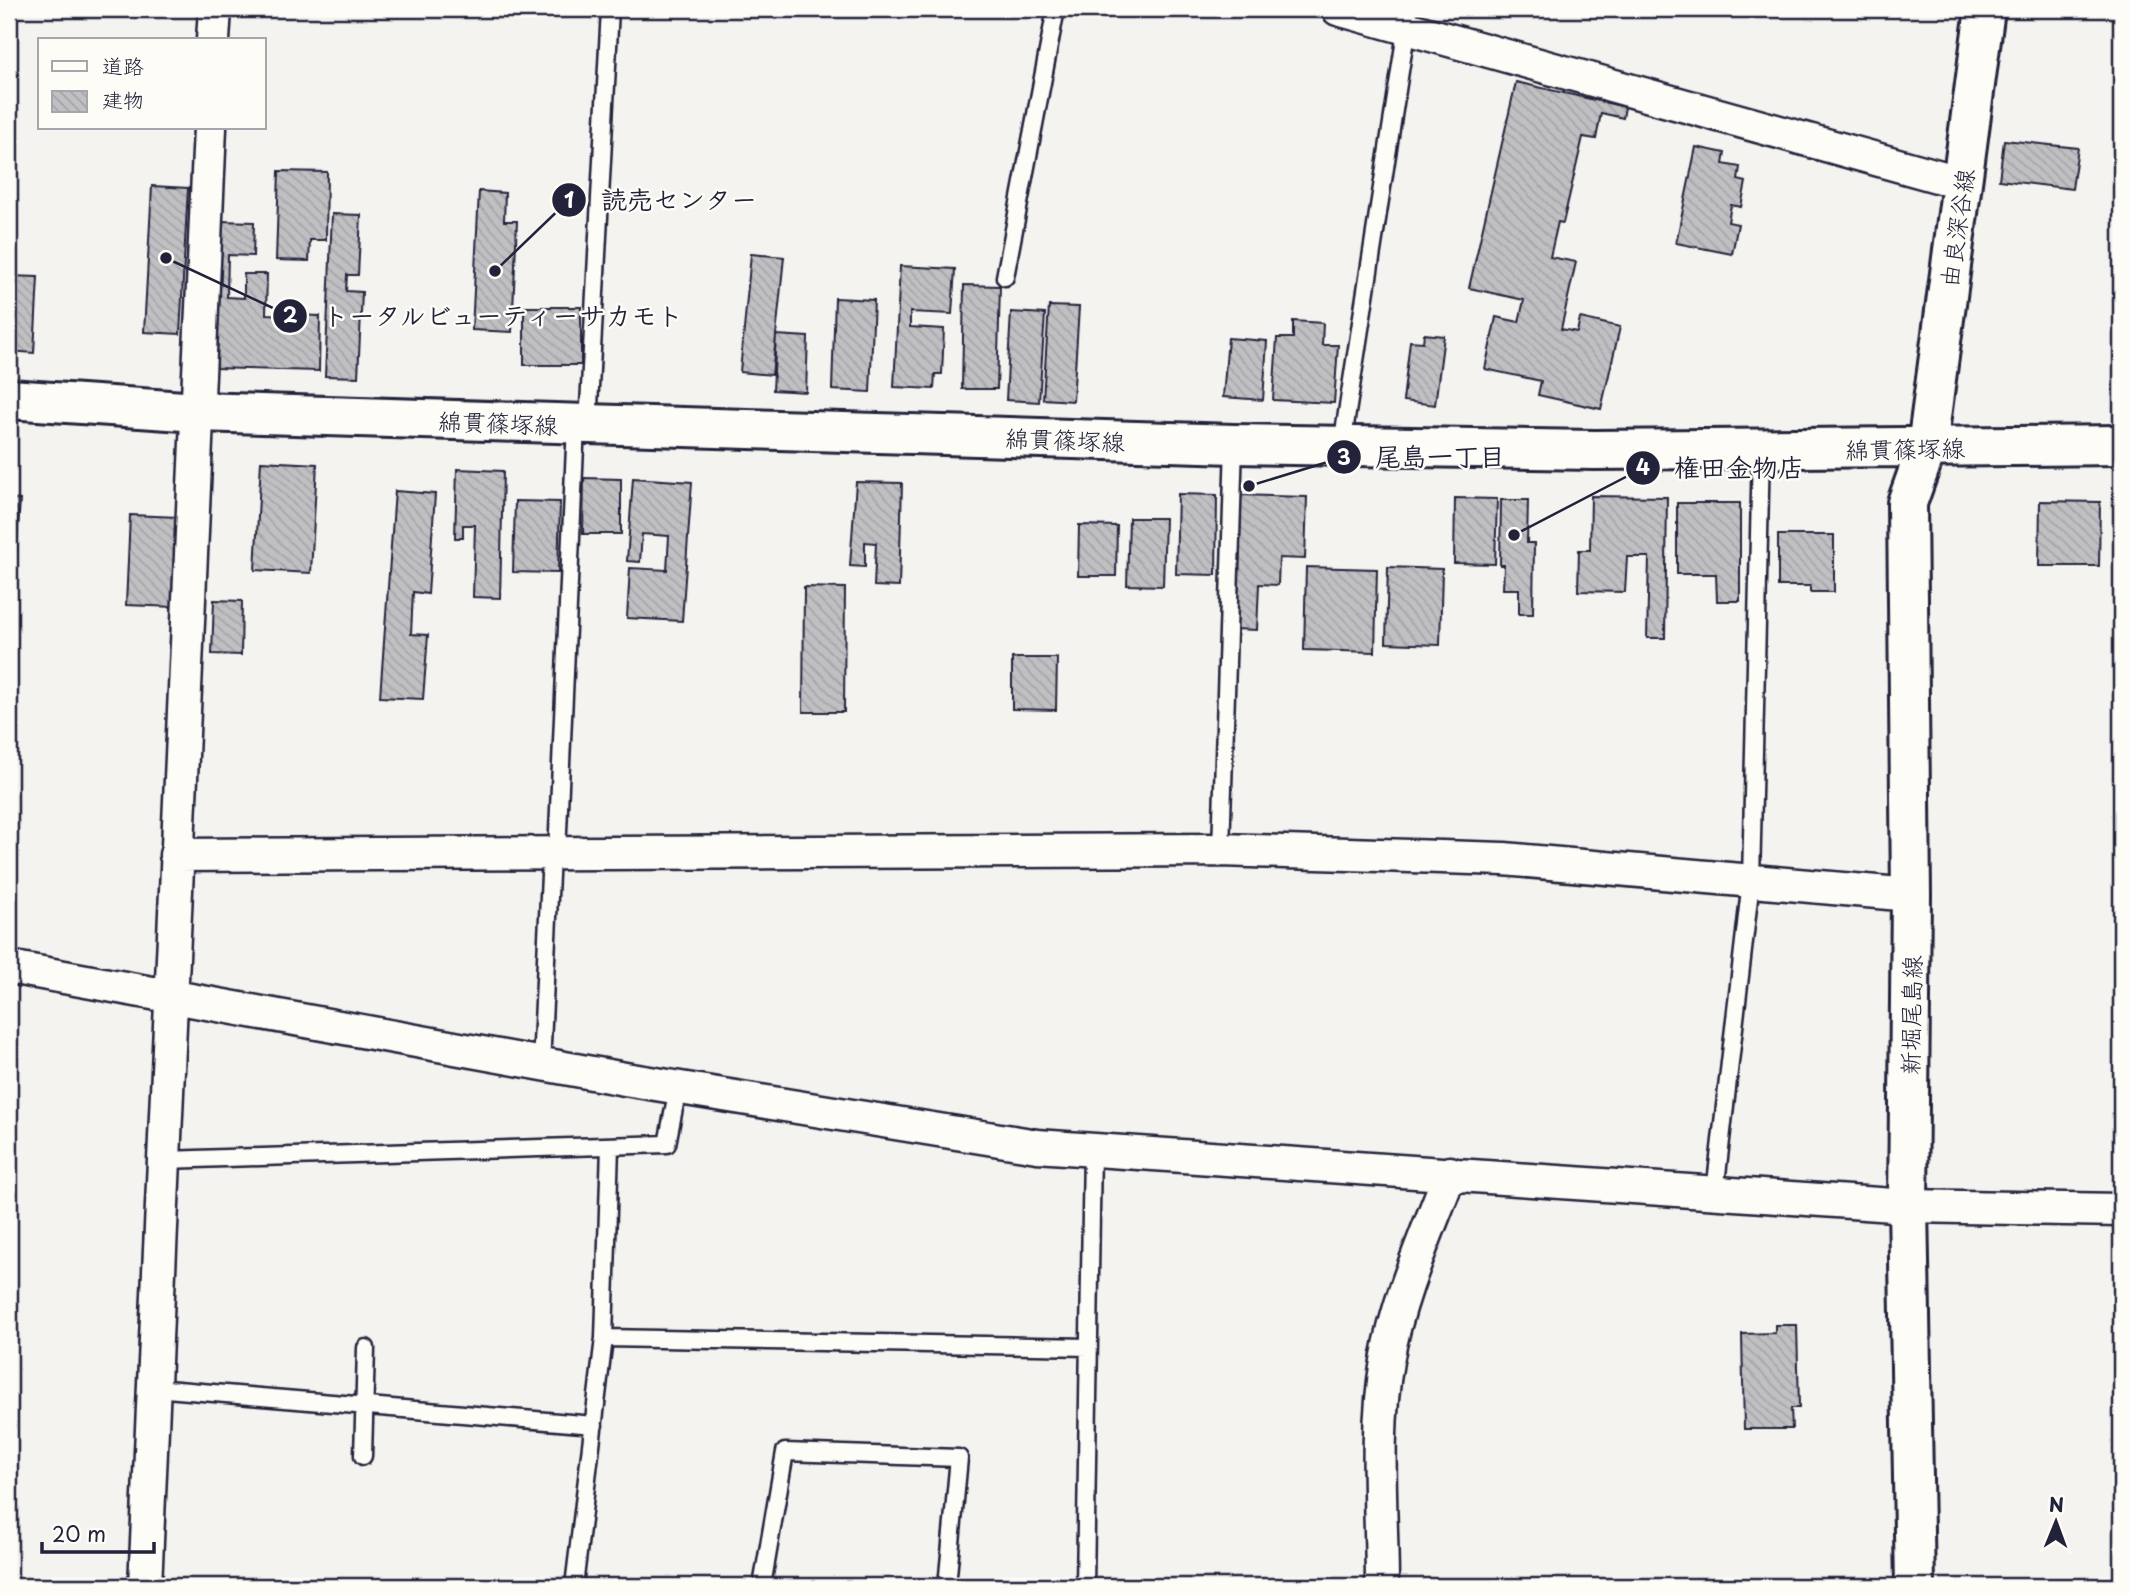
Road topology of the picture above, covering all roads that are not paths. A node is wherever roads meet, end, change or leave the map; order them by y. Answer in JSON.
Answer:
{"nodes":[{"id":1,"x":215,"y":9,"type":"edge"},
{"id":2,"x":610,"y":9,"type":"edge"},
{"id":3,"x":1056,"y":9,"type":"edge"},
{"id":4,"x":1338,"y":9,"type":"edge"},
{"id":5,"x":1985,"y":9,"type":"edge"},
{"id":6,"x":1402,"y":20,"type":"edge"},
{"id":7,"x":213,"y":38,"type":"edge"},
{"id":8,"x":210,"y":130,"type":"edge"},
{"id":9,"x":1962,"y":183,"type":"junction"},
{"id":10,"x":1005,"y":277,"type":"dead end"},
{"id":11,"x":9,"y":399,"type":"edge"},
{"id":12,"x":198,"y":412,"type":"junction"},
{"id":13,"x":582,"y":425,"type":"junction"},
{"id":14,"x":1234,"y":444,"type":"junction"},
{"id":15,"x":1342,"y":445,"type":"junction"},
{"id":16,"x":2121,"y":446,"type":"edge"},
{"id":17,"x":1927,"y":447,"type":"junction"},
{"id":18,"x":1761,"y":449,"type":"junction"},
{"id":19,"x":1221,"y":850,"type":"junction"},
{"id":20,"x":554,"y":854,"type":"junction"},
{"id":21,"x":176,"y":855,"type":"junction"},
{"id":22,"x":1751,"y":881,"type":"junction"},
{"id":23,"x":1911,"y":895,"type":"junction"},
{"id":24,"x":9,"y":967,"type":"edge"},
{"id":25,"x":173,"y":998,"type":"junction"},
{"id":26,"x":541,"y":1065,"type":"junction"},
{"id":27,"x":678,"y":1088,"type":"junction"},
{"id":28,"x":610,"y":1146,"type":"junction"},
{"id":29,"x":1092,"y":1150,"type":"junction"},
{"id":30,"x":165,"y":1160,"type":"junction"},
{"id":31,"x":1450,"y":1173,"type":"junction"},
{"id":32,"x":1715,"y":1192,"type":"junction"},
{"id":33,"x":1908,"y":1206,"type":"junction"},
{"id":34,"x":2121,"y":1210,"type":"edge"},
{"id":35,"x":604,"y":1338,"type":"junction"},
{"id":36,"x":1089,"y":1347,"type":"junction"},
{"id":37,"x":366,"y":1348,"type":"dead end"},
{"id":38,"x":154,"y":1388,"type":"junction"},
{"id":39,"x":365,"y":1406,"type":"junction"},
{"id":40,"x":594,"y":1425,"type":"junction"},
{"id":41,"x":363,"y":1456,"type":"dead end"},
{"id":42,"x":145,"y":1586,"type":"edge"},
{"id":43,"x":574,"y":1586,"type":"edge"},
{"id":44,"x":762,"y":1586,"type":"edge"},
{"id":45,"x":947,"y":1586,"type":"edge"},
{"id":46,"x":1084,"y":1586,"type":"edge"},
{"id":47,"x":1382,"y":1586,"type":"edge"},
{"id":48,"x":1915,"y":1586,"type":"edge"}],
"edges":[{"from":1,"to":7,"type":"street"},
{"from":2,"to":13,"type":"lane"},
{"from":3,"to":10,"type":"lane"},
{"from":4,"to":6,"type":"street"},
{"from":5,"to":9,"type":"main road","name":"由良深谷線"},
{"from":6,"to":9,"type":"street"},
{"from":6,"to":15,"type":"lane"},
{"from":8,"to":12,"type":"street"},
{"from":9,"to":17,"type":"main road","name":"由良深谷線"},
{"from":11,"to":12,"type":"main road","name":"綿貫篠塚線"},
{"from":12,"to":13,"type":"main road","name":"綿貫篠塚線"},
{"from":12,"to":21,"type":"street"},
{"from":13,"to":14,"type":"main road","name":"綿貫篠塚線"},
{"from":13,"to":20,"type":"lane"},
{"from":14,"to":15,"type":"main road","name":"綿貫篠塚線"},
{"from":14,"to":19,"type":"lane"},
{"from":15,"to":18,"type":"main road","name":"綿貫篠塚線"},
{"from":16,"to":17,"type":"main road","name":"綿貫篠塚線"},
{"from":17,"to":18,"type":"main road","name":"綿貫篠塚線"},
{"from":17,"to":23,"type":"main road","name":"新堀尾島線"},
{"from":18,"to":22,"type":"lane"},
{"from":19,"to":20,"type":"street"},
{"from":19,"to":22,"type":"street"},
{"from":20,"to":21,"type":"street"},
{"from":20,"to":26,"type":"lane"},
{"from":21,"to":25,"type":"street"},
{"from":22,"to":23,"type":"street"},
{"from":22,"to":32,"type":"lane"},
{"from":23,"to":33,"type":"main road","name":"新堀尾島線"},
{"from":24,"to":25,"type":"street"},
{"from":25,"to":26,"type":"street"},
{"from":25,"to":30,"type":"street"},
{"from":26,"to":27,"type":"street"},
{"from":27,"to":28,"type":"lane"},
{"from":27,"to":29,"type":"street"},
{"from":28,"to":30,"type":"lane"},
{"from":28,"to":35,"type":"lane"},
{"from":29,"to":31,"type":"street"},
{"from":29,"to":36,"type":"lane"},
{"from":30,"to":38,"type":"street"},
{"from":31,"to":32,"type":"street"},
{"from":31,"to":47,"type":"street"},
{"from":32,"to":33,"type":"street"},
{"from":33,"to":34,"type":"street"},
{"from":33,"to":48,"type":"main road","name":"新堀尾島線"},
{"from":35,"to":36,"type":"lane"},
{"from":35,"to":40,"type":"lane"},
{"from":36,"to":46,"type":"lane"},
{"from":37,"to":39,"type":"lane"},
{"from":38,"to":39,"type":"lane"},
{"from":38,"to":42,"type":"street"},
{"from":39,"to":40,"type":"lane"},
{"from":39,"to":41,"type":"lane"},
{"from":40,"to":43,"type":"lane"},
{"from":44,"to":45,"type":"lane"}]}
